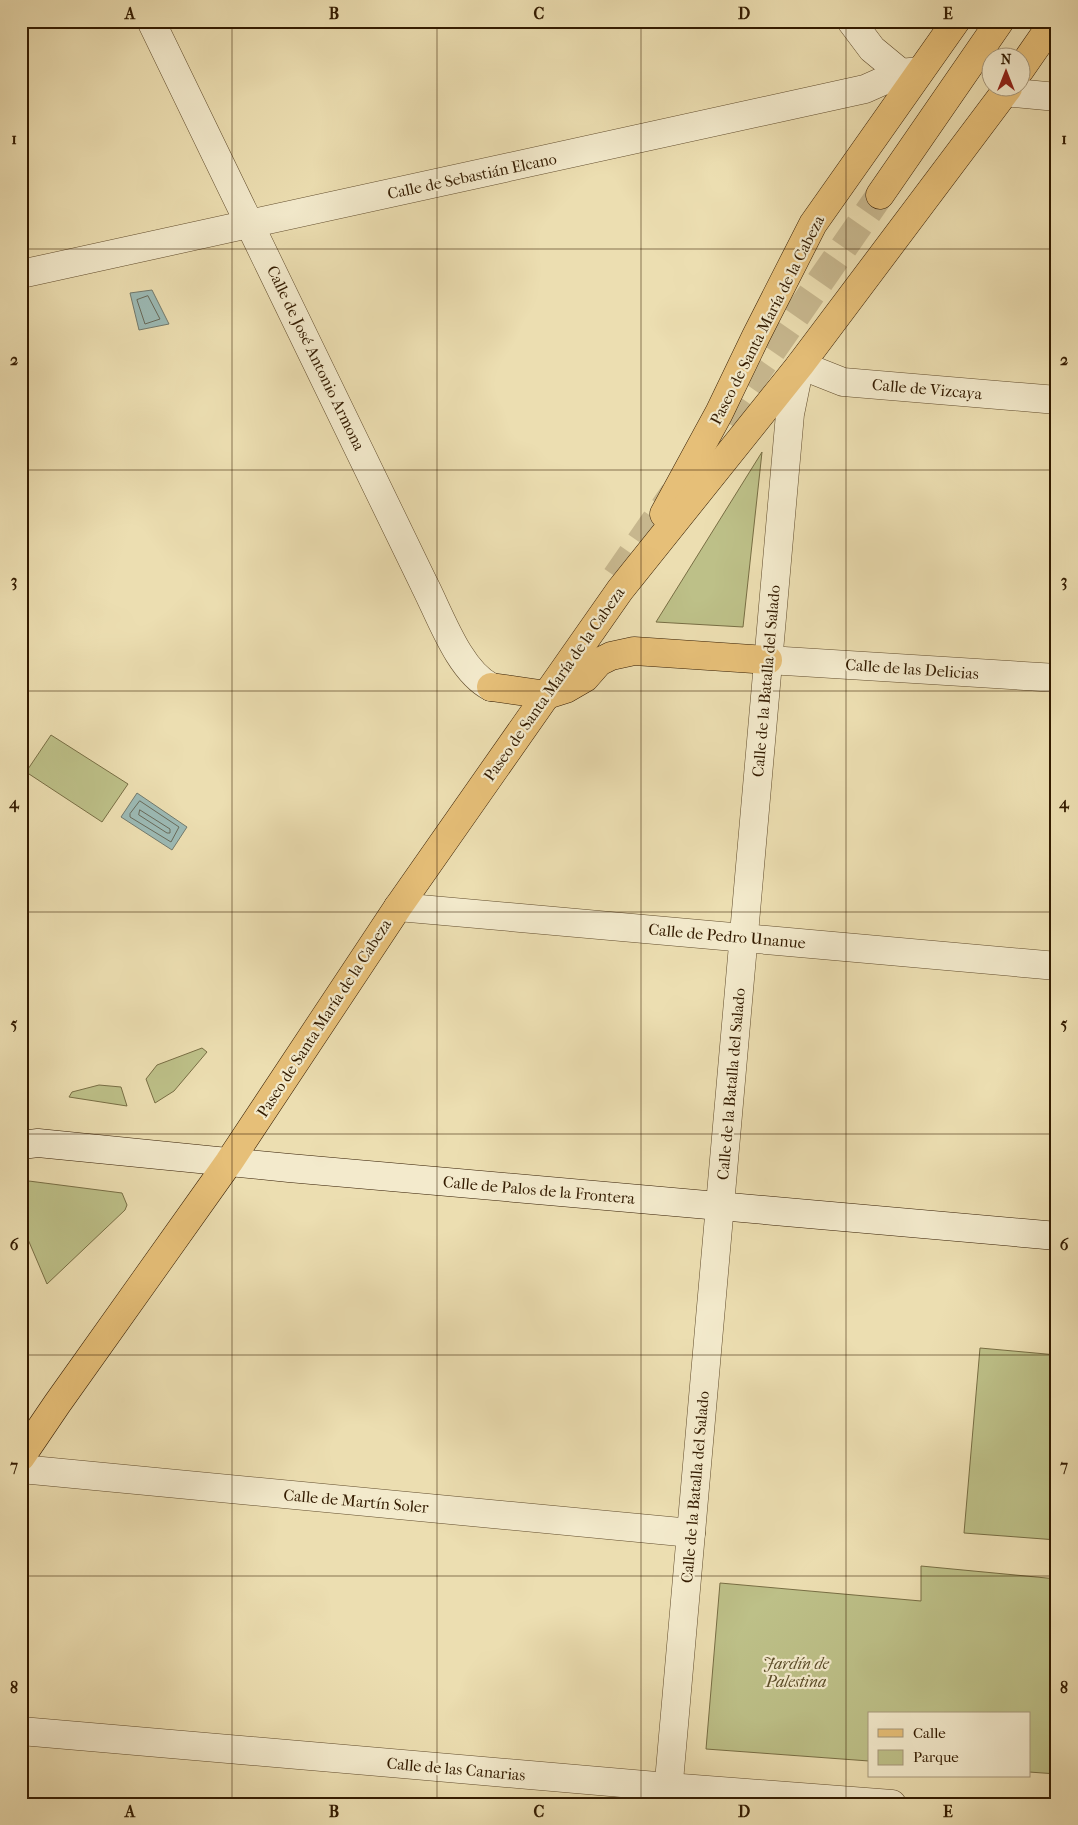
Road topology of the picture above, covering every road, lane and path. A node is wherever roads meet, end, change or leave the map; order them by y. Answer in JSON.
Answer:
{"nodes":[{"id":1,"x":151,"y":21,"type":"edge"},
{"id":2,"x":851,"y":21,"type":"edge"},
{"id":3,"x":956,"y":21,"type":"edge"},
{"id":4,"x":1000,"y":21,"type":"edge"},
{"id":5,"x":1054,"y":21,"type":"edge"},
{"id":6,"x":1030,"y":56,"type":"edge"},
{"id":7,"x":910,"y":72,"type":"junction"},
{"id":8,"x":1030,"y":93,"type":"edge"},
{"id":9,"x":1057,"y":97,"type":"edge"},
{"id":10,"x":1000,"y":98,"type":"edge"},
{"id":11,"x":880,"y":195,"type":"tunnel mouth"},
{"id":12,"x":251,"y":225,"type":"junction"},
{"id":13,"x":21,"y":274,"type":"edge"},
{"id":14,"x":800,"y":365,"type":"junction"},
{"id":15,"x":1057,"y":400,"type":"edge"},
{"id":16,"x":628,"y":578,"type":"junction"},
{"id":17,"x":768,"y":660,"type":"junction"},
{"id":18,"x":1057,"y":678,"type":"edge"},
{"id":19,"x":491,"y":687,"type":"junction"},
{"id":20,"x":548,"y":695,"type":"junction"},
{"id":21,"x":512,"y":743,"type":"junction"},
{"id":22,"x":398,"y":907,"type":"junction"},
{"id":23,"x":744,"y":938,"type":"junction"},
{"id":24,"x":1057,"y":966,"type":"edge"},
{"id":25,"x":27,"y":1141,"type":"edge"},
{"id":26,"x":229,"y":1162,"type":"junction"},
{"id":27,"x":720,"y":1206,"type":"junction"},
{"id":28,"x":1057,"y":1236,"type":"edge"},
{"id":29,"x":21,"y":1457,"type":"edge"},
{"id":30,"x":21,"y":1469,"type":"edge"},
{"id":31,"x":690,"y":1533,"type":"junction"},
{"id":32,"x":21,"y":1731,"type":"edge"},
{"id":33,"x":668,"y":1796,"type":"edge"},
{"id":34,"x":892,"y":1804,"type":"edge"}],
"edges":[{"from":1,"to":12,"type":"street","name":"Calle de José Antonio Armona"},
{"from":2,"to":7,"type":"street"},
{"from":3,"to":7,"type":"main road","name":"Paseo de Santa María de la Cabeza"},
{"from":4,"to":11,"type":"main road"},
{"from":5,"to":6,"type":"main road"},
{"from":7,"to":12,"type":"street","name":"Calle de Sebastián Elcano"},
{"from":7,"to":16,"type":"main road","name":"Paseo de Santa María de la Cabeza"},
{"from":8,"to":9,"type":"street"},
{"from":10,"to":14,"type":"main road","name":"Paseo de Santa María de la Cabeza"},
{"from":12,"to":13,"type":"street","name":"Calle de Sebastián Elcano"},
{"from":12,"to":19,"type":"street","name":"Calle de José Antonio Armona"},
{"from":14,"to":15,"type":"street","name":"Calle de Vizcaya"},
{"from":14,"to":16,"type":"main road","name":"Paseo de Santa María de la Cabeza"},
{"from":14,"to":17,"type":"street","name":"Calle de la Batalla del Salado"},
{"from":16,"to":20,"type":"main road","name":"Paseo de Santa María de la Cabeza"},
{"from":17,"to":18,"type":"street","name":"Calle de las Delicias"},
{"from":17,"to":20,"type":"main road"},
{"from":17,"to":23,"type":"street","name":"Calle de la Batalla del Salado"},
{"from":19,"to":20,"type":"main road"},
{"from":19,"to":21,"type":"main road"},
{"from":20,"to":21,"type":"main road","name":"Paseo de Santa María de la Cabeza"},
{"from":21,"to":22,"type":"main road","name":"Paseo de Santa María de la Cabeza"},
{"from":22,"to":23,"type":"street","name":"Calle de Pedro Unanue"},
{"from":22,"to":26,"type":"main road","name":"Paseo de Santa María de la Cabeza"},
{"from":23,"to":24,"type":"street","name":"Calle de Pedro Unanue"},
{"from":23,"to":27,"type":"street","name":"Calle de la Batalla del Salado"},
{"from":25,"to":26,"type":"street","name":"Calle de Palos de la Frontera"},
{"from":26,"to":27,"type":"street","name":"Calle de Palos de la Frontera"},
{"from":26,"to":29,"type":"main road","name":"Paseo de Santa María de la Cabeza"},
{"from":27,"to":28,"type":"street","name":"Calle de Palos de la Frontera"},
{"from":27,"to":31,"type":"street","name":"Calle de la Batalla del Salado"},
{"from":30,"to":31,"type":"street","name":"Calle de Martín Soler"},
{"from":31,"to":33,"type":"street","name":"Calle de la Batalla del Salado"},
{"from":32,"to":33,"type":"street","name":"Calle de las Canarias"},
{"from":33,"to":34,"type":"street","name":"Calle de las Canarias"}]}
